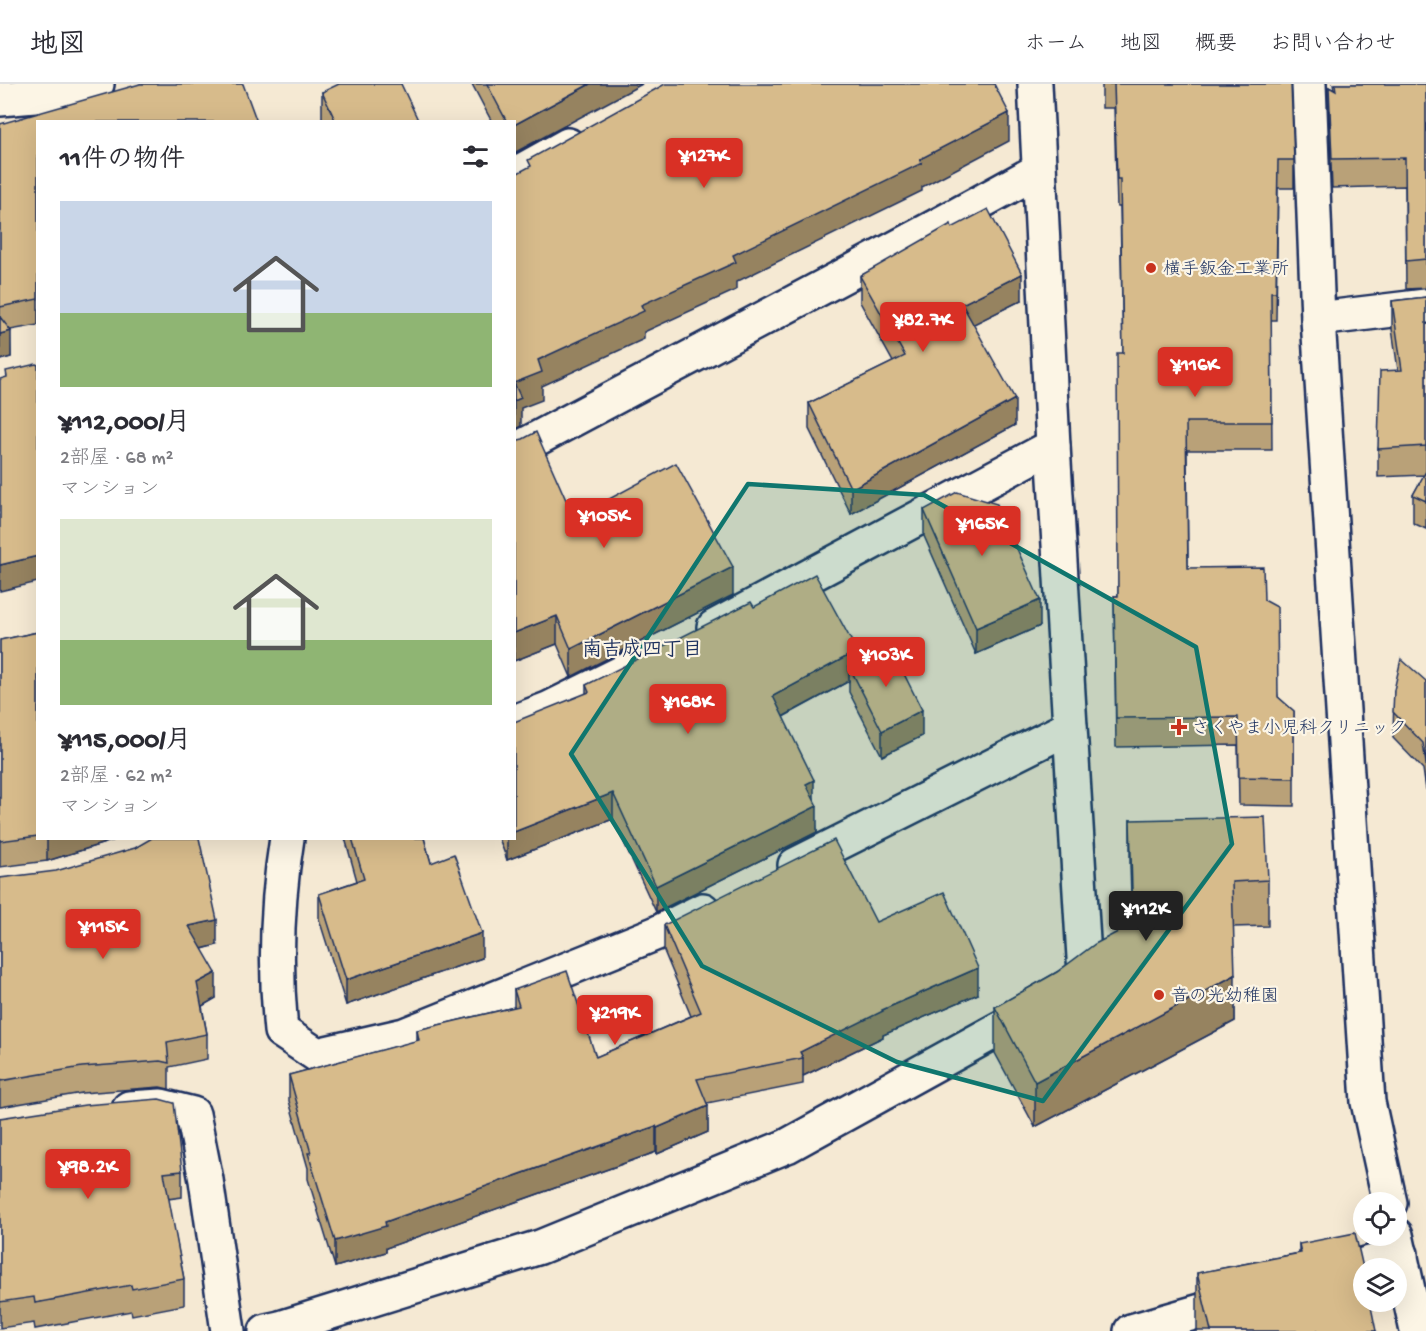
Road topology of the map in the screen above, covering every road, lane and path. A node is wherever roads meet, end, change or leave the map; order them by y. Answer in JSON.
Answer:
{"nodes":[{"id":1,"x":97,"y":84,"type":"edge"},
{"id":2,"x":1035,"y":84,"type":"edge"},
{"id":3,"x":1309,"y":84,"type":"edge"},
{"id":4,"x":0,"y":99,"type":"edge"},
{"id":5,"x":597,"y":129,"type":"edge"},
{"id":6,"x":1039,"y":170,"type":"junction"},
{"id":7,"x":516,"y":174,"type":"edge"},
{"id":8,"x":1426,"y":306,"type":"edge"},
{"id":9,"x":1318,"y":319,"type":"junction"},
{"id":10,"x":1053,"y":446,"type":"junction"},
{"id":11,"x":516,"y":450,"type":"edge"},
{"id":12,"x":688,"y":641,"type":"edge"},
{"id":13,"x":655,"y":656,"type":"edge"},
{"id":14,"x":516,"y":721,"type":"edge"},
{"id":15,"x":1070,"y":727,"type":"junction"},
{"id":16,"x":287,"y":840,"type":"edge"},
{"id":17,"x":771,"y":877,"type":"edge"},
{"id":18,"x":729,"y":897,"type":"edge"},
{"id":19,"x":105,"y":1110,"type":"edge"},
{"id":20,"x":1388,"y":1192,"type":"edge"},
{"id":21,"x":1394,"y":1246,"type":"edge"},
{"id":22,"x":1399,"y":1246,"type":"edge"},
{"id":23,"x":1298,"y":1284,"type":"edge"},
{"id":24,"x":1263,"y":1294,"type":"edge"},
{"id":25,"x":228,"y":1331,"type":"edge"},
{"id":26,"x":266,"y":1331,"type":"edge"},
{"id":27,"x":1135,"y":1331,"type":"edge"},
{"id":28,"x":1417,"y":1331,"type":"edge"}],
"edges":[{"from":1,"to":4,"type":"street"},
{"from":2,"to":6,"type":"street"},
{"from":3,"to":9,"type":"street"},
{"from":5,"to":7,"type":"street"},
{"from":6,"to":10,"type":"street"},
{"from":6,"to":11,"type":"street"},
{"from":8,"to":9,"type":"street"},
{"from":9,"to":20,"type":"street"},
{"from":10,"to":12,"type":"street"},
{"from":10,"to":15,"type":"street"},
{"from":13,"to":14,"type":"street"},
{"from":15,"to":17,"type":"street"},
{"from":15,"to":26,"type":"street"},
{"from":16,"to":18,"type":"street"},
{"from":19,"to":25,"type":"street"},
{"from":21,"to":23,"type":"street"},
{"from":22,"to":28,"type":"street"},
{"from":24,"to":27,"type":"street"}]}
